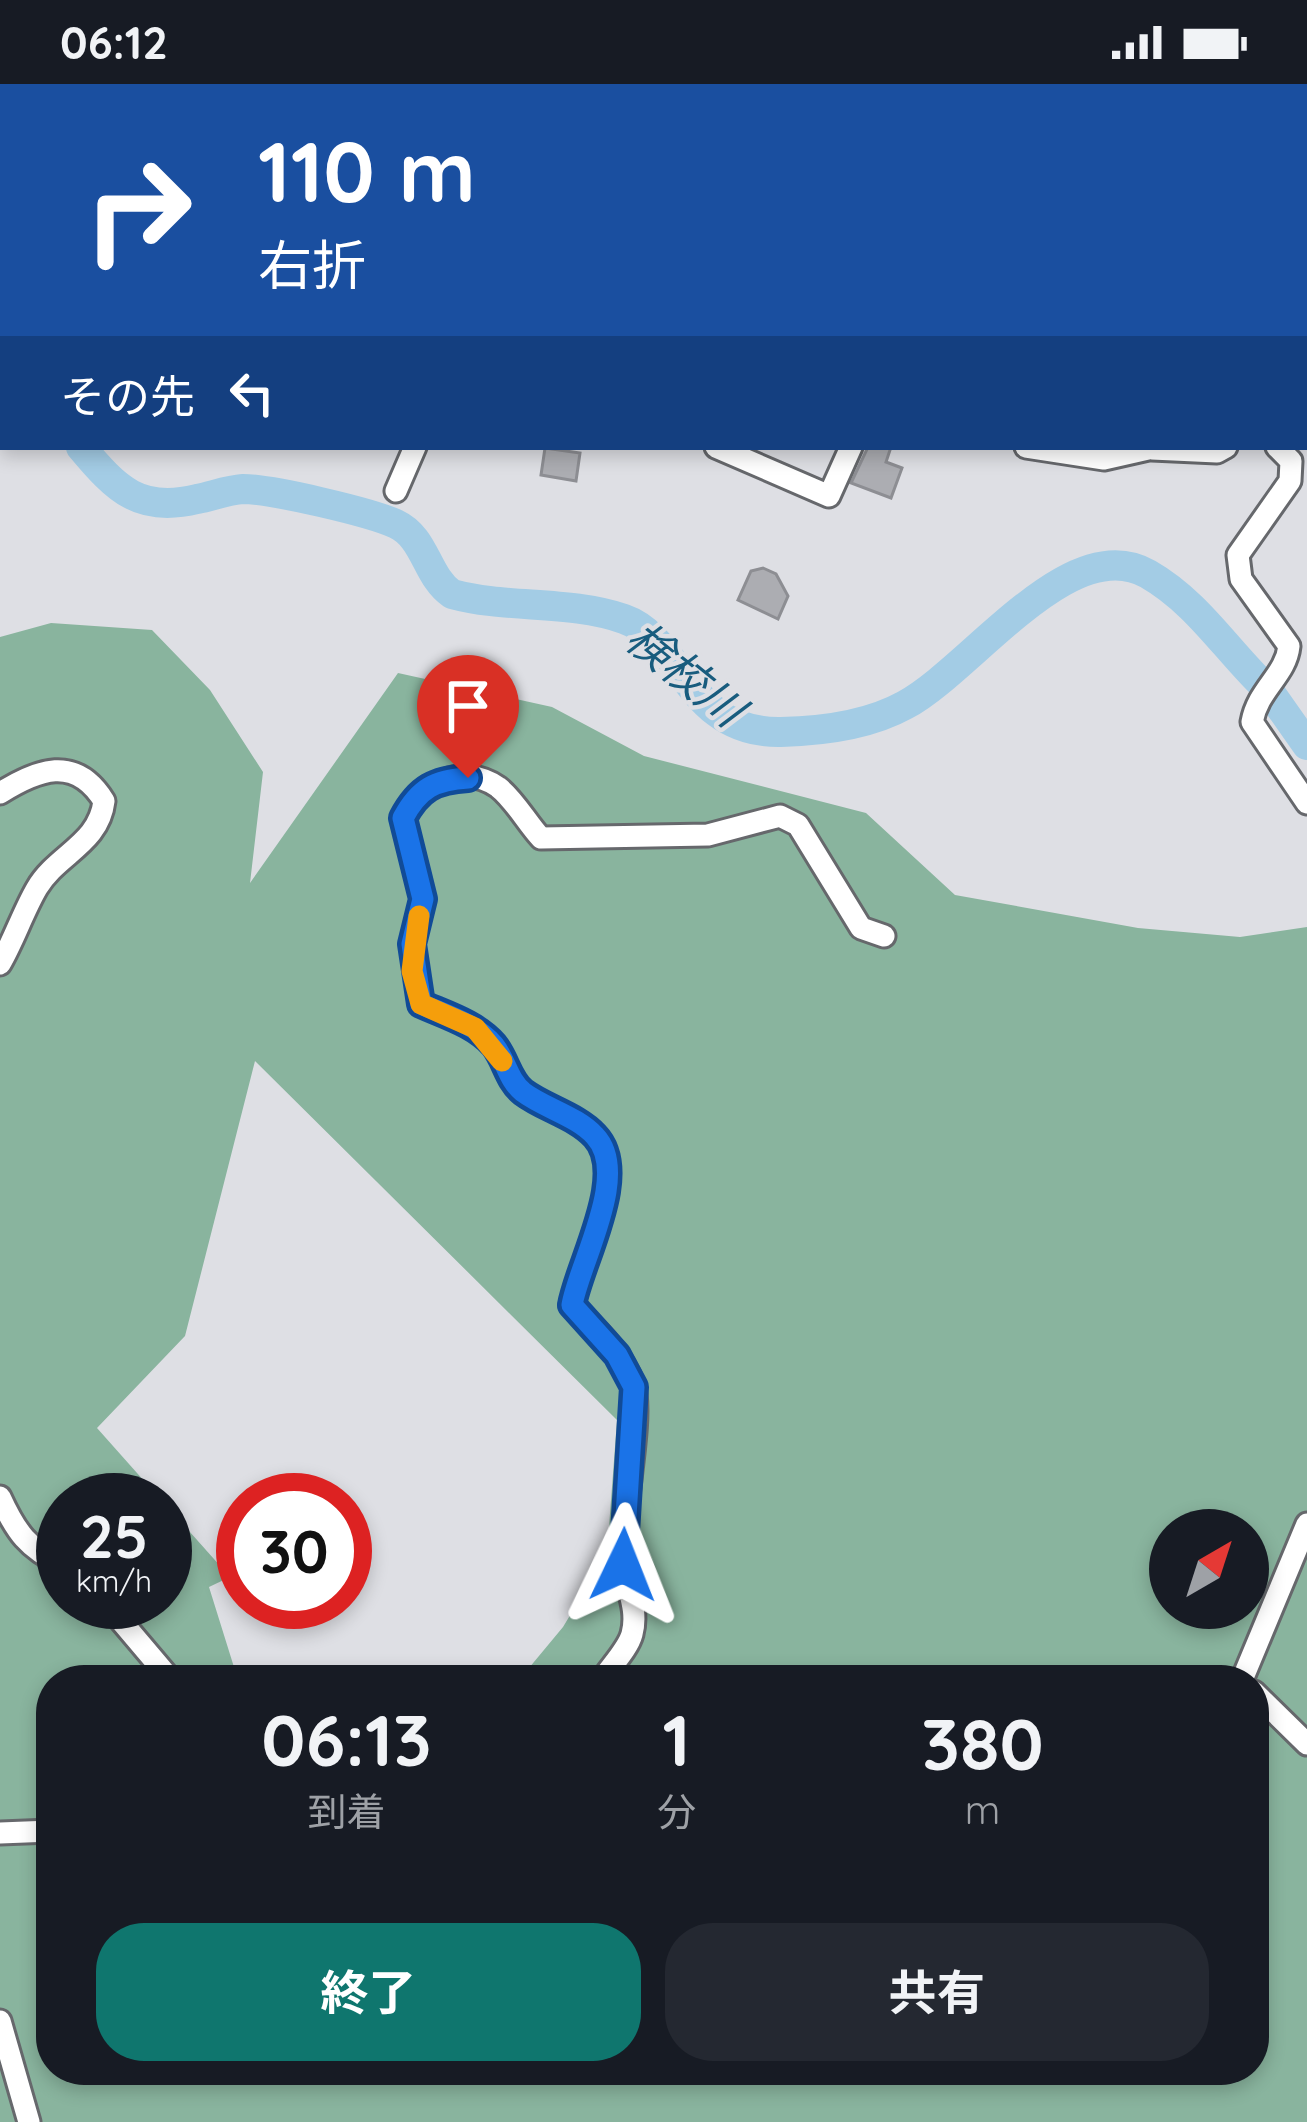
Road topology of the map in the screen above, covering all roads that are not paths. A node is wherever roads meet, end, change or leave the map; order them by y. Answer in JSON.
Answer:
{"nodes":[{"id":1,"x":414,"y":450,"type":"edge"},
{"id":2,"x":723,"y":450,"type":"edge"},
{"id":3,"x":850,"y":450,"type":"edge"},
{"id":4,"x":1046,"y":450,"type":"edge"},
{"id":5,"x":1146,"y":450,"type":"edge"},
{"id":6,"x":1186,"y":450,"type":"edge"},
{"id":7,"x":1221,"y":450,"type":"edge"},
{"id":8,"x":1280,"y":450,"type":"edge"},
{"id":9,"x":396,"y":490,"type":"dead end"},
{"id":10,"x":0,"y":793,"type":"edge"},
{"id":11,"x":1307,"y":803,"type":"edge"},
{"id":12,"x":884,"y":936,"type":"dead end"},
{"id":13,"x":0,"y":964,"type":"edge"},
{"id":14,"x":0,"y":1497,"type":"edge"},
{"id":15,"x":1307,"y":1524,"type":"edge"},
{"id":16,"x":36,"y":1553,"type":"edge"},
{"id":17,"x":128,"y":1629,"type":"edge"},
{"id":18,"x":158,"y":1665,"type":"edge"},
{"id":19,"x":612,"y":1665,"type":"edge"},
{"id":20,"x":1248,"y":1665,"type":"edge"},
{"id":21,"x":1269,"y":1707,"type":"edge"},
{"id":22,"x":1307,"y":1744,"type":"edge"},
{"id":23,"x":36,"y":1832,"type":"edge"},
{"id":24,"x":0,"y":1833,"type":"edge"},
{"id":25,"x":0,"y":2021,"type":"edge"},
{"id":26,"x":29,"y":2122,"type":"edge"}],
"edges":[{"from":1,"to":9,"type":"street"},
{"from":2,"to":3,"type":"street"},
{"from":4,"to":5,"type":"street"},
{"from":6,"to":7,"type":"street"},
{"from":8,"to":11,"type":"street"},
{"from":10,"to":13,"type":"street"},
{"from":12,"to":19,"type":"street"},
{"from":14,"to":16,"type":"street"},
{"from":15,"to":20,"type":"street"},
{"from":17,"to":18,"type":"street"},
{"from":21,"to":22,"type":"street"},
{"from":23,"to":24,"type":"street"},
{"from":25,"to":26,"type":"street"}]}
